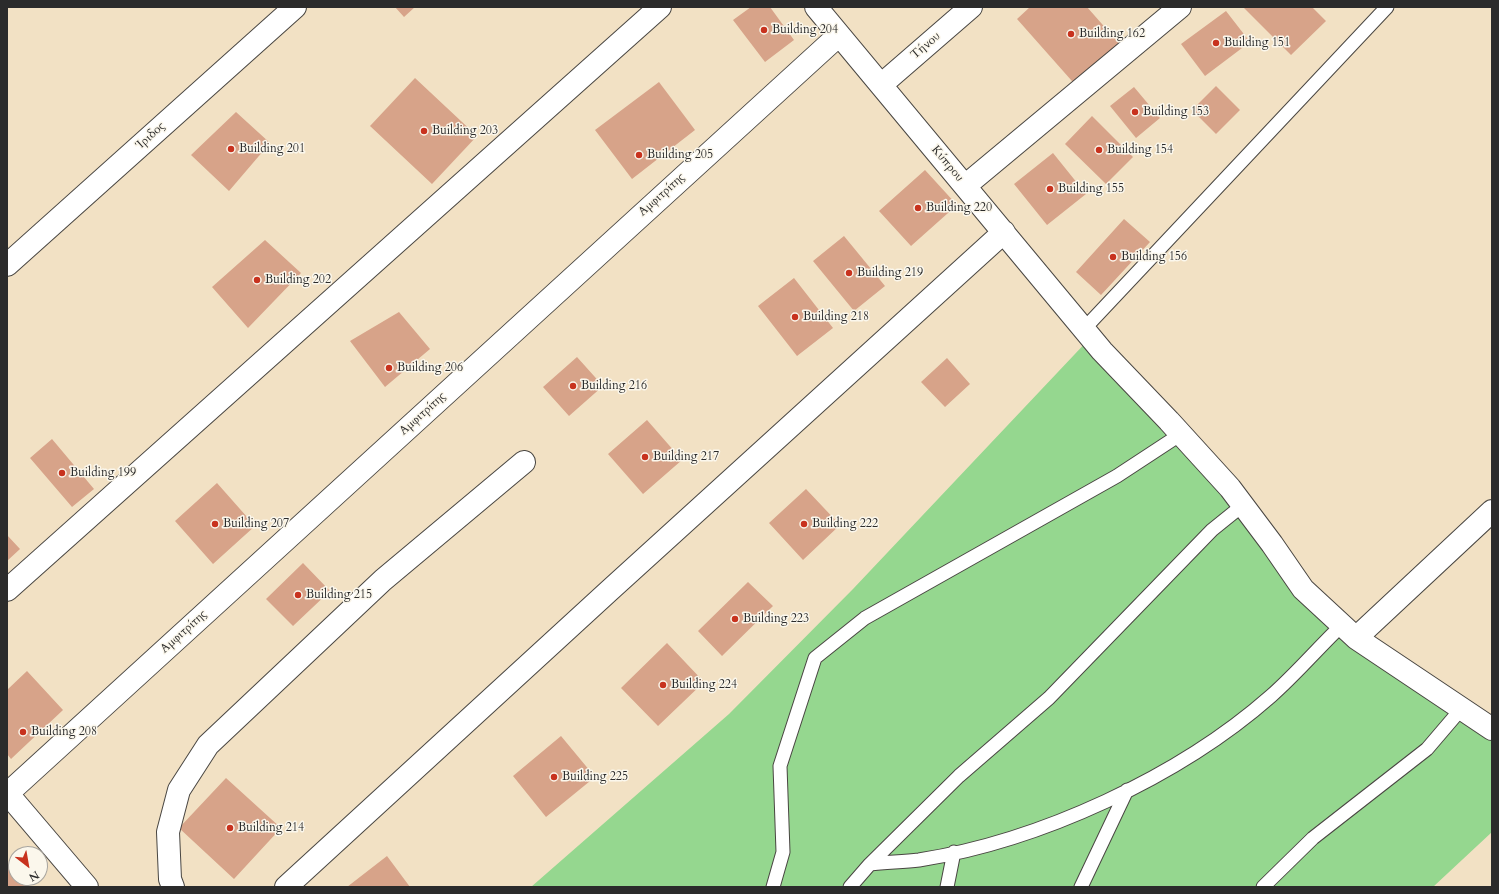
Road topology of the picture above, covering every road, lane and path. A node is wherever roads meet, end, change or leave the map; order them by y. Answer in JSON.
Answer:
{"nodes":[{"id":1,"x":295,"y":7,"type":"edge"},
{"id":2,"x":660,"y":7,"type":"edge"},
{"id":3,"x":816,"y":7,"type":"edge"},
{"id":4,"x":971,"y":7,"type":"edge"},
{"id":5,"x":1180,"y":7,"type":"edge"},
{"id":6,"x":1387,"y":7,"type":"edge"},
{"id":7,"x":839,"y":35,"type":"junction"},
{"id":8,"x":881,"y":85,"type":"junction"},
{"id":9,"x":966,"y":186,"type":"junction"},
{"id":10,"x":1004,"y":232,"type":"junction"},
{"id":11,"x":7,"y":265,"type":"edge"},
{"id":12,"x":1081,"y":325,"type":"junction"},
{"id":13,"x":1181,"y":434,"type":"junction"},
{"id":14,"x":524,"y":462,"type":"dead end"},
{"id":15,"x":1243,"y":505,"type":"junction"},
{"id":16,"x":1492,"y":511,"type":"edge"},
{"id":17,"x":7,"y":590,"type":"edge"},
{"id":18,"x":1349,"y":631,"type":"junction"},
{"id":19,"x":1462,"y":708,"type":"junction"},
{"id":20,"x":1492,"y":729,"type":"edge"},
{"id":21,"x":1127,"y":790,"type":"junction"},
{"id":22,"x":7,"y":794,"type":"edge"},
{"id":23,"x":954,"y":852,"type":"junction"},
{"id":24,"x":870,"y":864,"type":"junction"},
{"id":25,"x":87,"y":887,"type":"edge"},
{"id":26,"x":173,"y":887,"type":"edge"},
{"id":27,"x":286,"y":887,"type":"edge"},
{"id":28,"x":773,"y":887,"type":"edge"},
{"id":29,"x":850,"y":887,"type":"edge"},
{"id":30,"x":947,"y":887,"type":"edge"},
{"id":31,"x":1081,"y":887,"type":"edge"},
{"id":32,"x":1263,"y":887,"type":"edge"}],
"edges":[{"from":1,"to":11,"type":"street","name":"Ίριδος"},
{"from":2,"to":17,"type":"street"},
{"from":3,"to":7,"type":"street","name":"Κύπρου"},
{"from":4,"to":8,"type":"street","name":"Τήνου"},
{"from":5,"to":9,"type":"street"},
{"from":6,"to":12,"type":"lane"},
{"from":7,"to":8,"type":"street","name":"Κύπρου"},
{"from":7,"to":22,"type":"street","name":"Αμφιτρίτης"},
{"from":8,"to":9,"type":"street","name":"Κύπρου"},
{"from":9,"to":10,"type":"street","name":"Κύπρου"},
{"from":10,"to":12,"type":"street","name":"Κύπρου"},
{"from":10,"to":27,"type":"street"},
{"from":12,"to":13,"type":"street","name":"Κύπρου"},
{"from":13,"to":15,"type":"street","name":"Κύπρου"},
{"from":13,"to":28,"type":"lane"},
{"from":14,"to":26,"type":"street"},
{"from":15,"to":18,"type":"street","name":"Κύπρου"},
{"from":15,"to":24,"type":"lane"},
{"from":16,"to":18,"type":"street"},
{"from":18,"to":19,"type":"street","name":"Κύπρου"},
{"from":18,"to":21,"type":"lane"},
{"from":19,"to":20,"type":"street","name":"Κύπρου"},
{"from":19,"to":32,"type":"lane"},
{"from":21,"to":23,"type":"lane"},
{"from":21,"to":31,"type":"lane"},
{"from":22,"to":25,"type":"street"},
{"from":23,"to":24,"type":"lane"},
{"from":23,"to":30,"type":"lane"},
{"from":24,"to":29,"type":"lane"}]}
